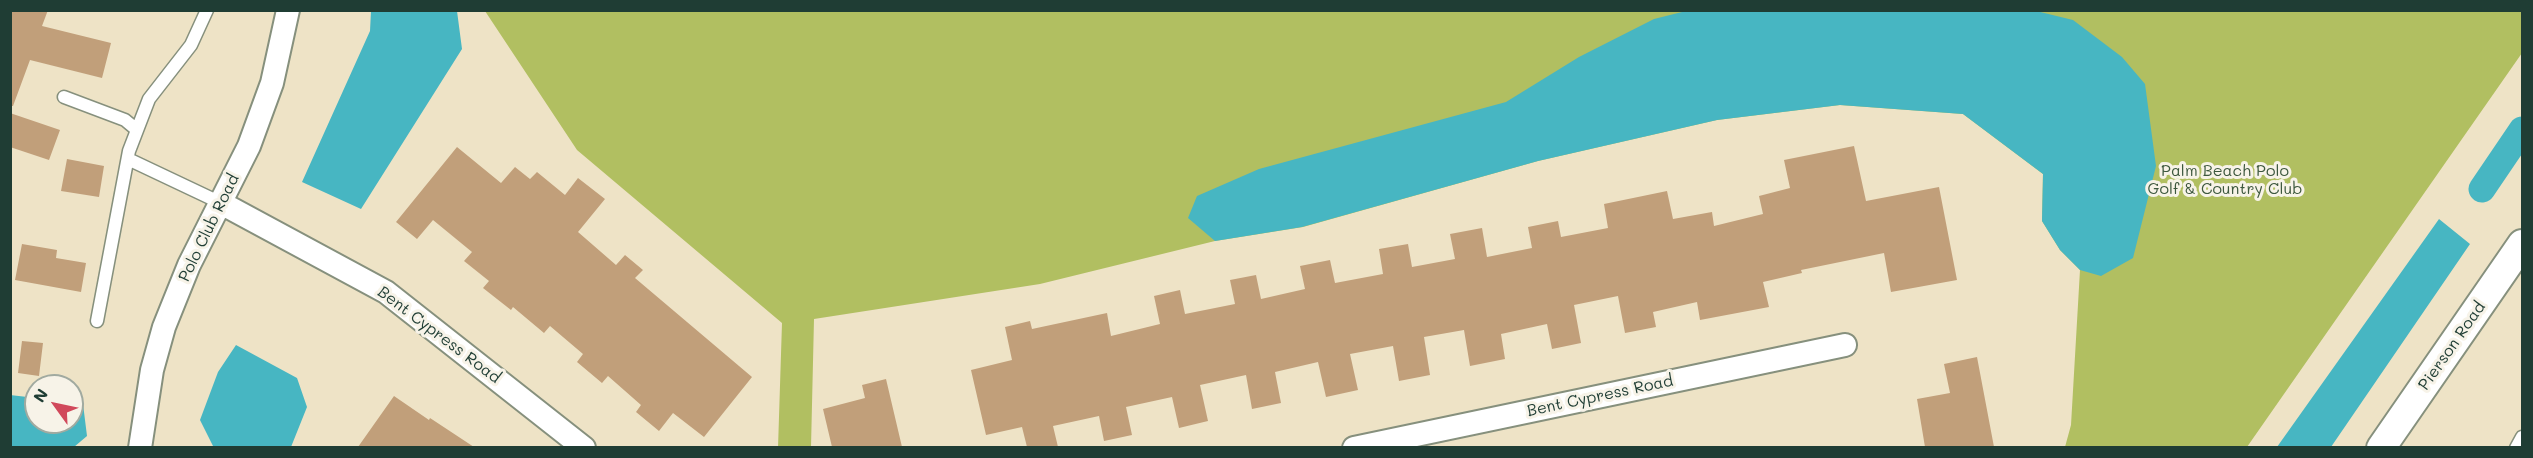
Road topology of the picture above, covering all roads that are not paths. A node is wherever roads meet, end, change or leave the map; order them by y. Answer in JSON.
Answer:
{"nodes":[{"id":1,"x":207,"y":10,"type":"edge"},
{"id":2,"x":288,"y":10,"type":"edge"},
{"id":3,"x":64,"y":97,"type":"dead end"},
{"id":4,"x":137,"y":130,"type":"junction"},
{"id":5,"x":128,"y":159,"type":"junction"},
{"id":6,"x":221,"y":203,"type":"junction"},
{"id":7,"x":2523,"y":244,"type":"edge"},
{"id":8,"x":97,"y":321,"type":"dead end"},
{"id":9,"x":1845,"y":345,"type":"dead end"},
{"id":10,"x":2523,"y":437,"type":"edge"},
{"id":11,"x":140,"y":447,"type":"edge"},
{"id":12,"x":584,"y":447,"type":"edge"},
{"id":13,"x":1354,"y":447,"type":"edge"},
{"id":14,"x":2381,"y":447,"type":"edge"},
{"id":15,"x":2516,"y":447,"type":"edge"}],
"edges":[{"from":1,"to":4,"type":"lane"},
{"from":2,"to":6,"type":"street","name":"Polo Club Road"},
{"from":3,"to":4,"type":"lane"},
{"from":4,"to":5,"type":"lane"},
{"from":5,"to":6,"type":"lane"},
{"from":5,"to":8,"type":"lane"},
{"from":6,"to":11,"type":"street","name":"Polo Club Road"},
{"from":6,"to":12,"type":"street","name":"Bent Cypress Road"},
{"from":7,"to":14,"type":"street","name":"Pierson Road"},
{"from":9,"to":13,"type":"street","name":"Bent Cypress Road"},
{"from":10,"to":15,"type":"lane"}]}
